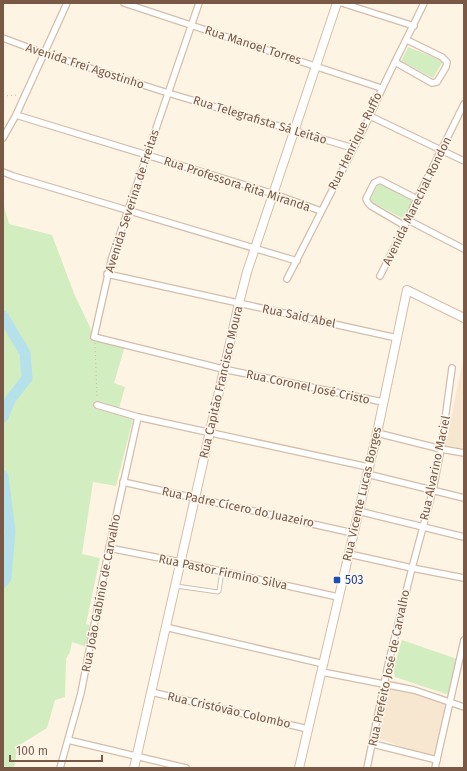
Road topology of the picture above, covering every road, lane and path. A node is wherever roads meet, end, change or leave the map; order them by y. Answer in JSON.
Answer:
{"nodes":[{"id":1,"x":67,"y":3,"type":"edge"},
{"id":2,"x":124,"y":3,"type":"edge"},
{"id":3,"x":198,"y":3,"type":"edge"},
{"id":4,"x":337,"y":3,"type":"edge"},
{"id":5,"x":342,"y":3,"type":"edge"},
{"id":6,"x":424,"y":3,"type":"edge"},
{"id":7,"x":191,"y":24,"type":"junction"},
{"id":8,"x":414,"y":26,"type":"junction"},
{"id":9,"x":3,"y":38,"type":"edge"},
{"id":10,"x":406,"y":40,"type":"junction"},
{"id":11,"x":43,"y":53,"type":"junction"},
{"id":12,"x":395,"y":62,"type":"junction"},
{"id":13,"x":317,"y":66,"type":"junction"},
{"id":14,"x":381,"y":88,"type":"junction"},
{"id":15,"x":168,"y":93,"type":"junction"},
{"id":16,"x":24,"y":95,"type":"junction"},
{"id":17,"x":3,"y":96,"type":"edge"},
{"id":18,"x":464,"y":104,"type":"edge"},
{"id":19,"x":16,"y":115,"type":"junction"},
{"id":20,"x":370,"y":116,"type":"junction"},
{"id":21,"x":295,"y":131,"type":"junction"},
{"id":22,"x":3,"y":138,"type":"edge"},
{"id":23,"x":353,"y":148,"type":"junction"},
{"id":24,"x":442,"y":150,"type":"junction"},
{"id":25,"x":148,"y":155,"type":"junction"},
{"id":26,"x":464,"y":161,"type":"edge"},
{"id":27,"x":3,"y":172,"type":"edge"},
{"id":28,"x":274,"y":194,"type":"junction"},
{"id":29,"x":417,"y":198,"type":"junction"},
{"id":30,"x":128,"y":210,"type":"junction"},
{"id":31,"x":321,"y":211,"type":"junction"},
{"id":32,"x":406,"y":223,"type":"junction"},
{"id":33,"x":256,"y":249,"type":"junction"},
{"id":34,"x":464,"y":249,"type":"edge"},
{"id":35,"x":297,"y":261,"type":"junction"},
{"id":36,"x":108,"y":274,"type":"junction"},
{"id":37,"x":380,"y":276,"type":"dead end"},
{"id":38,"x":287,"y":279,"type":"dead end"},
{"id":39,"x":239,"y":303,"type":"junction"},
{"id":40,"x":464,"y":318,"type":"edge"},
{"id":41,"x":94,"y":337,"type":"junction"},
{"id":42,"x":397,"y":338,"type":"junction"},
{"id":43,"x":452,"y":368,"type":"dead end"},
{"id":44,"x":223,"y":369,"type":"junction"},
{"id":45,"x":383,"y":402,"type":"junction"},
{"id":46,"x":98,"y":405,"type":"joint"},
{"id":47,"x":138,"y":417,"type":"junction"},
{"id":48,"x":209,"y":433,"type":"junction"},
{"id":49,"x":377,"y":433,"type":"junction"},
{"id":50,"x":441,"y":450,"type":"junction"},
{"id":51,"x":464,"y":453,"type":"edge"},
{"id":52,"x":368,"y":470,"type":"junction"},
{"id":53,"x":123,"y":482,"type":"junction"},
{"id":54,"x":433,"y":490,"type":"junction"},
{"id":55,"x":195,"y":498,"type":"junction"},
{"id":56,"x":464,"y":498,"type":"edge"},
{"id":57,"x":358,"y":511,"type":"junction"},
{"id":58,"x":423,"y":526,"type":"junction"},
{"id":59,"x":353,"y":533,"type":"junction"},
{"id":60,"x":464,"y":537,"type":"edge"},
{"id":61,"x":108,"y":548,"type":"junction"},
{"id":62,"x":349,"y":554,"type":"junction"},
{"id":63,"x":180,"y":562,"type":"junction"},
{"id":64,"x":412,"y":568,"type":"junction"},
{"id":65,"x":222,"y":571,"type":"junction"},
{"id":66,"x":464,"y":578,"type":"edge"},
{"id":67,"x":175,"y":586,"type":"junction"},
{"id":68,"x":338,"y":597,"type":"junction"},
{"id":69,"x":165,"y":628,"type":"junction"},
{"id":70,"x":464,"y":640,"type":"edge"},
{"id":71,"x":323,"y":668,"type":"junction"},
{"id":72,"x":384,"y":684,"type":"junction"},
{"id":73,"x":151,"y":692,"type":"junction"},
{"id":74,"x":450,"y":702,"type":"junction"},
{"id":75,"x":464,"y":707,"type":"edge"},
{"id":76,"x":308,"y":729,"type":"junction"},
{"id":77,"x":68,"y":740,"type":"junction"},
{"id":78,"x":373,"y":744,"type":"junction"},
{"id":79,"x":137,"y":756,"type":"junction"},
{"id":80,"x":437,"y":760,"type":"junction"},
{"id":81,"x":60,"y":768,"type":"edge"},
{"id":82,"x":134,"y":768,"type":"edge"},
{"id":83,"x":186,"y":768,"type":"edge"},
{"id":84,"x":299,"y":768,"type":"edge"},
{"id":85,"x":367,"y":768,"type":"edge"},
{"id":86,"x":435,"y":768,"type":"edge"}],
"edges":[{"from":1,"to":11,"type":"street"},
{"from":2,"to":7,"type":"street","name":"Rua Manoel Torres"},
{"from":3,"to":7,"type":"street","name":"Avenida Severina de Freitas"},
{"from":4,"to":13,"type":"main road","name":"Rua Capitão Francisco Moura"},
{"from":5,"to":8,"type":"street"},
{"from":6,"to":8,"type":"street","name":"Rua Henrique Ruffo"},
{"from":7,"to":13,"type":"street","name":"Rua Manoel Torres"},
{"from":7,"to":15,"type":"street","name":"Avenida Severina de Freitas"},
{"from":8,"to":10,"type":"street","name":"Rua Henrique Ruffo"},
{"from":9,"to":11,"type":"street","name":"Avenida Frei Agostinho"},
{"from":10,"to":12,"type":"street","name":"Rua Henrique Ruffo"},
{"from":10,"to":12,"type":"street"},
{"from":11,"to":15,"type":"street","name":"Avenida Frei Agostinho"},
{"from":11,"to":16,"type":"street"},
{"from":12,"to":14,"type":"street","name":"Rua Henrique Ruffo"},
{"from":13,"to":14,"type":"street","name":"Rua Manoel Torres"},
{"from":13,"to":21,"type":"main road","name":"Rua Capitão Francisco Moura"},
{"from":14,"to":20,"type":"street","name":"Rua Henrique Ruffo"},
{"from":15,"to":21,"type":"street","name":"Rua Telegrafista Sá Leitão"},
{"from":15,"to":25,"type":"street","name":"Avenida Severina de Freitas"},
{"from":16,"to":17,"type":"path"},
{"from":16,"to":19,"type":"street"},
{"from":18,"to":24,"type":"street","name":"Avenida Marechal Rondon"},
{"from":19,"to":22,"type":"street"},
{"from":19,"to":25,"type":"street","name":"Rua Professora Rita Miranda"},
{"from":20,"to":23,"type":"street","name":"Rua Henrique Ruffo"},
{"from":20,"to":24,"type":"street"},
{"from":21,"to":23,"type":"street","name":"Rua Telegrafista Sá Leitão"},
{"from":21,"to":28,"type":"main road","name":"Rua Capitão Francisco Moura"},
{"from":23,"to":31,"type":"street","name":"Rua Henrique Ruffo"},
{"from":24,"to":26,"type":"street"},
{"from":24,"to":29,"type":"street","name":"Avenida Marechal Rondon"},
{"from":25,"to":28,"type":"street","name":"Rua Professora Rita Miranda"},
{"from":25,"to":30,"type":"street","name":"Avenida Severina de Freitas"},
{"from":27,"to":30,"type":"street"},
{"from":28,"to":31,"type":"street","name":"Rua Professora Rita Miranda"},
{"from":28,"to":33,"type":"main road","name":"Rua Capitão Francisco Moura"},
{"from":29,"to":32,"type":"street","name":"Avenida Marechal Rondon"},
{"from":29,"to":32,"type":"street"},
{"from":30,"to":33,"type":"street"},
{"from":30,"to":36,"type":"street","name":"Avenida Severina de Freitas"},
{"from":31,"to":35,"type":"street","name":"Rua Henrique Ruffo"},
{"from":32,"to":34,"type":"street"},
{"from":32,"to":37,"type":"street","name":"Avenida Marechal Rondon"},
{"from":33,"to":35,"type":"street"},
{"from":33,"to":39,"type":"main road","name":"Rua Capitão Francisco Moura"},
{"from":35,"to":38,"type":"street","name":"Rua Henrique Ruffo"},
{"from":36,"to":39,"type":"street","name":"Rua Said Abel"},
{"from":36,"to":41,"type":"street","name":"Avenida Severina de Freitas"},
{"from":39,"to":42,"type":"street","name":"Rua Said Abel"},
{"from":39,"to":44,"type":"main road","name":"Rua Capitão Francisco Moura"},
{"from":40,"to":42,"type":"main road","name":"Rua Vicente Lucas Borges"},
{"from":41,"to":44,"type":"street","name":"Rua Coronel José Cristo"},
{"from":41,"to":46,"type":"path"},
{"from":42,"to":45,"type":"main road","name":"Rua Vicente Lucas Borges"},
{"from":43,"to":50,"type":"street","name":"Rua Alvarino Maciel"},
{"from":44,"to":45,"type":"street","name":"Rua Coronel José Cristo"},
{"from":44,"to":48,"type":"main road","name":"Rua Capitão Francisco Moura"},
{"from":45,"to":49,"type":"main road","name":"Rua Vicente Lucas Borges"},
{"from":46,"to":47,"type":"street"},
{"from":47,"to":48,"type":"street"},
{"from":47,"to":53,"type":"street","name":"Rua João Gabínio de Carvalho"},
{"from":48,"to":52,"type":"street"},
{"from":48,"to":55,"type":"main road","name":"Rua Capitão Francisco Moura"},
{"from":49,"to":50,"type":"street"},
{"from":49,"to":52,"type":"main road","name":"Rua Vicente Lucas Borges"},
{"from":50,"to":51,"type":"street"},
{"from":50,"to":54,"type":"street","name":"Rua Alvarino Maciel"},
{"from":52,"to":54,"type":"street"},
{"from":52,"to":57,"type":"main road","name":"Rua Vicente Lucas Borges"},
{"from":53,"to":55,"type":"street","name":"Rua Padre Cícero do Juazeiro"},
{"from":53,"to":61,"type":"street","name":"Rua João Gabínio de Carvalho"},
{"from":54,"to":56,"type":"street"},
{"from":54,"to":58,"type":"street","name":"Rua Alvarino Maciel"},
{"from":55,"to":59,"type":"street","name":"Rua Padre Cícero do Juazeiro"},
{"from":55,"to":63,"type":"main road","name":"Rua Capitão Francisco Moura"},
{"from":57,"to":58,"type":"street"},
{"from":57,"to":59,"type":"main road","name":"Rua Vicente Lucas Borges"},
{"from":58,"to":60,"type":"street"},
{"from":58,"to":64,"type":"street","name":"Rua Alvarino Maciel"},
{"from":59,"to":62,"type":"main road","name":"Rua Vicente Lucas Borges"},
{"from":61,"to":63,"type":"street","name":"Rua Pastor Firmino Silva"},
{"from":61,"to":77,"type":"street","name":"Rua João Gabínio de Carvalho"},
{"from":62,"to":64,"type":"street"},
{"from":62,"to":68,"type":"main road","name":"Rua Vicente Lucas Borges"},
{"from":63,"to":65,"type":"street","name":"Rua Pastor Firmino Silva"},
{"from":63,"to":67,"type":"main road","name":"Rua Capitão Francisco Moura"},
{"from":64,"to":66,"type":"street"},
{"from":64,"to":72,"type":"street","name":"Rua Prefeito José de Carvalho"},
{"from":65,"to":67,"type":"lane"},
{"from":65,"to":68,"type":"street","name":"Rua Pastor Firmino Silva"},
{"from":67,"to":69,"type":"main road","name":"Rua Capitão Francisco Moura"},
{"from":68,"to":71,"type":"main road","name":"Rua Vicente Lucas Borges"},
{"from":69,"to":71,"type":"street"},
{"from":69,"to":73,"type":"main road","name":"Rua Capitão Francisco Moura"},
{"from":70,"to":74,"type":"street"},
{"from":71,"to":72,"type":"street"},
{"from":71,"to":76,"type":"main road","name":"Rua Vicente Lucas Borges"},
{"from":72,"to":74,"type":"street"},
{"from":72,"to":78,"type":"street","name":"Rua Prefeito José de Carvalho"},
{"from":73,"to":76,"type":"street","name":"Rua Cristóvão Colombo"},
{"from":73,"to":79,"type":"main road","name":"Rua Capitão Francisco Moura"},
{"from":74,"to":75,"type":"street"},
{"from":74,"to":80,"type":"street"},
{"from":76,"to":84,"type":"main road","name":"Rua Vicente Lucas Borges"},
{"from":77,"to":79,"type":"street"},
{"from":77,"to":81,"type":"street","name":"Rua João Gabínio de Carvalho"},
{"from":78,"to":80,"type":"street"},
{"from":78,"to":85,"type":"street","name":"Rua Prefeito José de Carvalho"},
{"from":79,"to":82,"type":"main road","name":"Rua Capitão Francisco Moura"},
{"from":79,"to":83,"type":"street"},
{"from":80,"to":86,"type":"street"}]}
